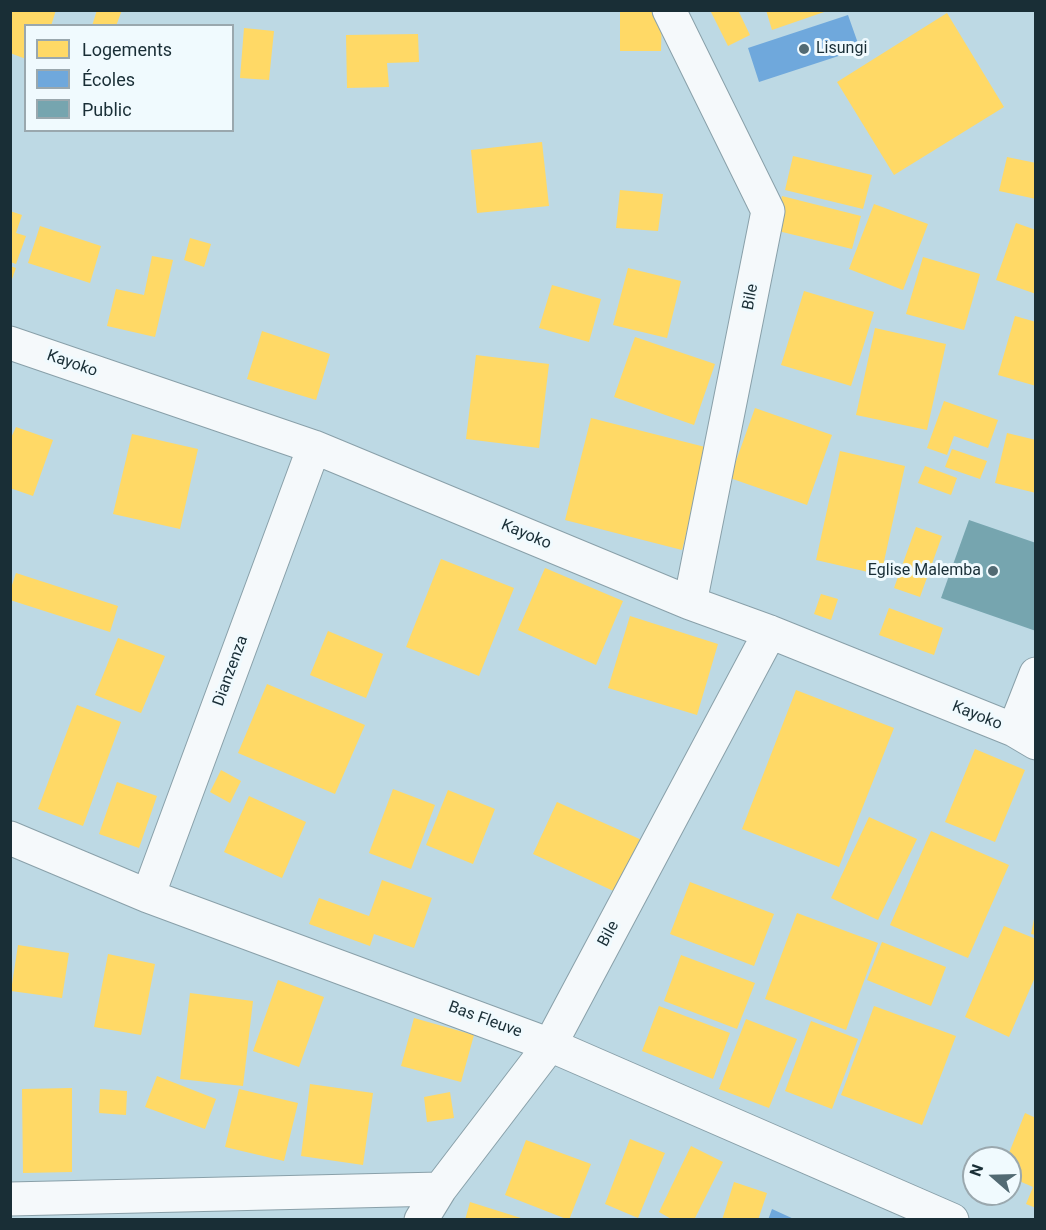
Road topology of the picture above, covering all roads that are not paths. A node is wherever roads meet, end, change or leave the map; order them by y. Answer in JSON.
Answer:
{"nodes":[{"id":1,"x":669,"y":10,"type":"edge"},
{"id":2,"x":10,"y":343,"type":"edge"},
{"id":3,"x":314,"y":447,"type":"junction"},
{"id":4,"x":690,"y":603,"type":"junction"},
{"id":5,"x":770,"y":632,"type":"junction"},
{"id":6,"x":1035,"y":674,"type":"edge"},
{"id":7,"x":1025,"y":737,"type":"edge"},
{"id":8,"x":10,"y":838,"type":"edge"},
{"id":9,"x":148,"y":896,"type":"junction"},
{"id":10,"x":550,"y":1045,"type":"junction"},
{"id":11,"x":440,"y":1189,"type":"junction"},
{"id":12,"x":10,"y":1199,"type":"edge"},
{"id":13,"x":420,"y":1220,"type":"edge"},
{"id":14,"x":952,"y":1220,"type":"edge"}],
"edges":[{"from":1,"to":4,"type":"street","name":"Bile"},
{"from":2,"to":3,"type":"street","name":"Kayoko"},
{"from":3,"to":4,"type":"street","name":"Kayoko"},
{"from":3,"to":9,"type":"street","name":"Dianzenza"},
{"from":4,"to":5,"type":"street","name":"Kayoko"},
{"from":5,"to":7,"type":"street","name":"Kayoko"},
{"from":5,"to":10,"type":"street","name":"Bile"},
{"from":6,"to":7,"type":"street"},
{"from":8,"to":9,"type":"street","name":"Bas Fleuve"},
{"from":9,"to":10,"type":"street","name":"Bas Fleuve"},
{"from":10,"to":11,"type":"street","name":"Bile"},
{"from":10,"to":14,"type":"street","name":"Bas Fleuve"},
{"from":11,"to":12,"type":"street"},
{"from":11,"to":13,"type":"street","name":"Bile"}]}
